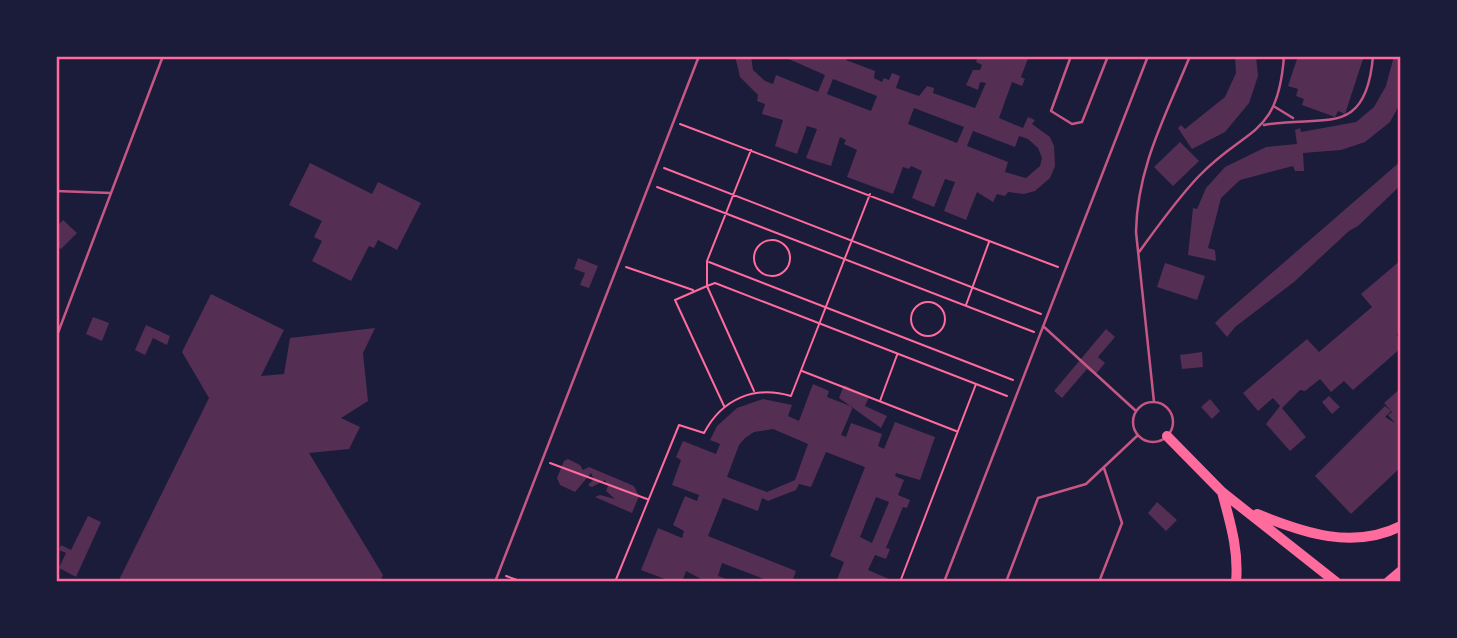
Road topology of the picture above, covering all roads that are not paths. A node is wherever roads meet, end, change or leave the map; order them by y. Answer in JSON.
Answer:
{"nodes":[{"id":1,"x":163,"y":56,"type":"edge"},
{"id":2,"x":699,"y":56,"type":"edge"},
{"id":3,"x":1071,"y":56,"type":"edge"},
{"id":4,"x":1108,"y":56,"type":"edge"},
{"id":5,"x":1148,"y":56,"type":"edge"},
{"id":6,"x":1191,"y":56,"type":"edge"},
{"id":7,"x":1284,"y":56,"type":"edge"},
{"id":8,"x":1373,"y":56,"type":"edge"},
{"id":9,"x":1275,"y":107,"type":"junction"},
{"id":10,"x":1294,"y":119,"type":"junction"},
{"id":11,"x":1264,"y":125,"type":"junction"},
{"id":12,"x":56,"y":191,"type":"edge"},
{"id":13,"x":111,"y":193,"type":"junction"},
{"id":14,"x":1139,"y":252,"type":"junction"},
{"id":15,"x":1043,"y":326,"type":"junction"},
{"id":16,"x":56,"y":338,"type":"edge"},
{"id":17,"x":1154,"y":402,"type":"junction"},
{"id":18,"x":1136,"y":411,"type":"junction"},
{"id":19,"x":1138,"y":435,"type":"junction"},
{"id":20,"x":1167,"y":436,"type":"junction"},
{"id":21,"x":1104,"y":468,"type":"junction"},
{"id":22,"x":1222,"y":492,"type":"junction"},
{"id":23,"x":1245,"y":509,"type":"junction"},
{"id":24,"x":1401,"y":526,"type":"edge"},
{"id":25,"x":1401,"y":571,"type":"edge"},
{"id":26,"x":1334,"y":581,"type":"edge"},
{"id":27,"x":495,"y":582,"type":"edge"},
{"id":28,"x":944,"y":582,"type":"edge"},
{"id":29,"x":1006,"y":582,"type":"edge"},
{"id":30,"x":1099,"y":582,"type":"edge"},
{"id":31,"x":1236,"y":582,"type":"edge"},
{"id":32,"x":1388,"y":582,"type":"edge"}],
"edges":[{"from":1,"to":13,"type":"lane"},
{"from":2,"to":27,"type":"lane"},
{"from":3,"to":4,"type":"lane"},
{"from":5,"to":15,"type":"lane"},
{"from":6,"to":14,"type":"lane"},
{"from":7,"to":9,"type":"lane"},
{"from":8,"to":10,"type":"lane"},
{"from":9,"to":10,"type":"lane"},
{"from":9,"to":11,"type":"lane"},
{"from":10,"to":11,"type":"lane"},
{"from":11,"to":14,"type":"lane"},
{"from":12,"to":13,"type":"lane"},
{"from":13,"to":16,"type":"lane"},
{"from":14,"to":17,"type":"lane"},
{"from":15,"to":18,"type":"lane"},
{"from":15,"to":28,"type":"lane"},
{"from":17,"to":18,"type":"lane"},
{"from":17,"to":20,"type":"lane"},
{"from":18,"to":19,"type":"lane"},
{"from":19,"to":20,"type":"lane"},
{"from":19,"to":21,"type":"lane"},
{"from":20,"to":22,"type":"highway"},
{"from":21,"to":29,"type":"lane"},
{"from":21,"to":30,"type":"lane"},
{"from":22,"to":23,"type":"highway"},
{"from":22,"to":31,"type":"highway"},
{"from":23,"to":24,"type":"highway"},
{"from":23,"to":26,"type":"highway"},
{"from":25,"to":32,"type":"highway"}]}
